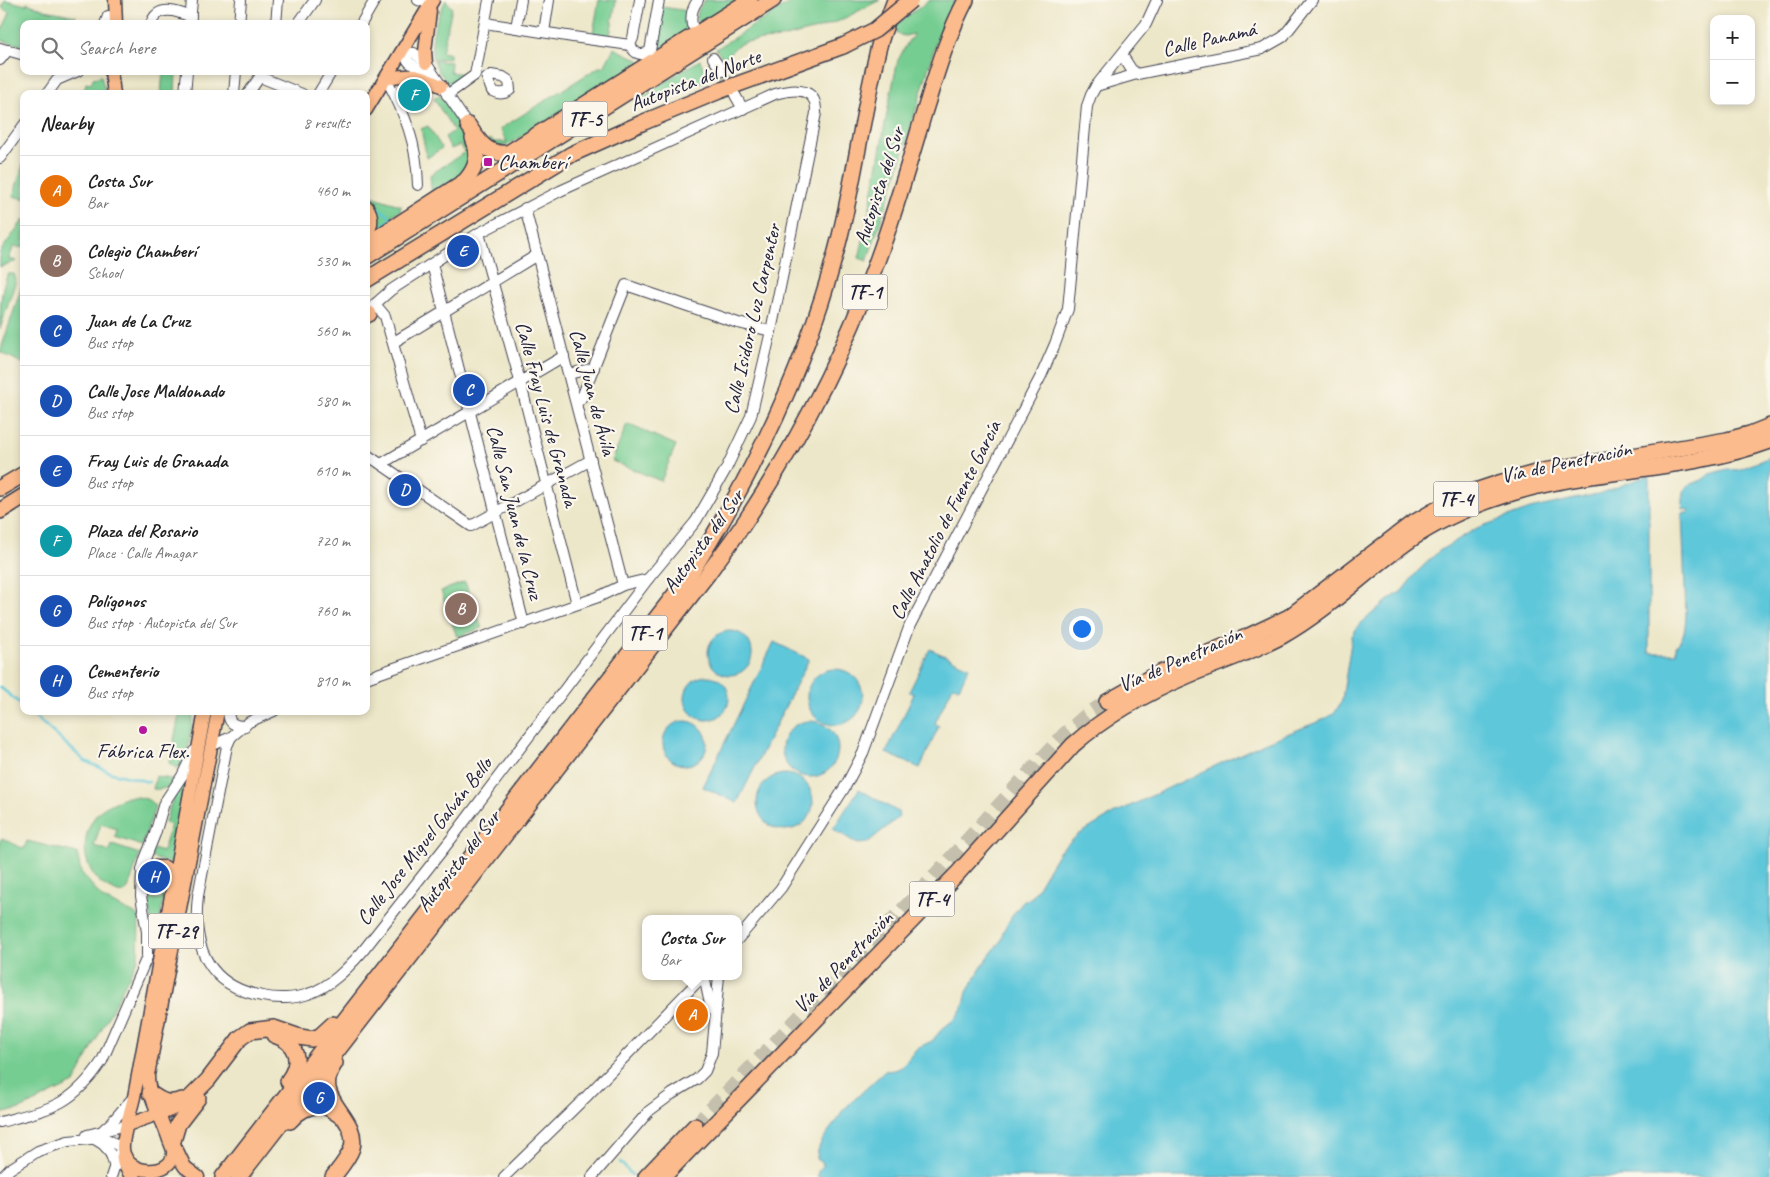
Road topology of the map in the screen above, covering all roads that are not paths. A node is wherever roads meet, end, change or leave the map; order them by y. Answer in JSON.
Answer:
{"nodes":[{"id":1,"x":107,"y":0,"type":"edge"},
{"id":2,"x":115,"y":0,"type":"edge"},
{"id":3,"x":241,"y":0,"type":"edge"},
{"id":4,"x":278,"y":0,"type":"edge"},
{"id":5,"x":315,"y":0,"type":"edge"},
{"id":6,"x":375,"y":0,"type":"edge"},
{"id":7,"x":418,"y":0,"type":"edge"},
{"id":8,"x":489,"y":0,"type":"edge"},
{"id":9,"x":521,"y":0,"type":"edge"},
{"id":10,"x":550,"y":0,"type":"edge"},
{"id":11,"x":640,"y":0,"type":"edge"},
{"id":12,"x":659,"y":0,"type":"edge"},
{"id":13,"x":698,"y":0,"type":"edge"},
{"id":14,"x":750,"y":0,"type":"edge"},
{"id":15,"x":773,"y":0,"type":"edge"},
{"id":16,"x":895,"y":0,"type":"edge"},
{"id":17,"x":911,"y":0,"type":"edge"},
{"id":18,"x":966,"y":0,"type":"edge"},
{"id":19,"x":1157,"y":0,"type":"edge"},
{"id":20,"x":1312,"y":0,"type":"edge"},
{"id":21,"x":191,"y":1,"type":"edge"},
{"id":22,"x":432,"y":2,"type":"edge"},
{"id":23,"x":109,"y":20,"type":"edge"},
{"id":24,"x":110,"y":20,"type":"edge"},
{"id":25,"x":152,"y":20,"type":"edge"},
{"id":26,"x":191,"y":20,"type":"edge"},
{"id":27,"x":239,"y":20,"type":"edge"},
{"id":28,"x":276,"y":20,"type":"edge"},
{"id":29,"x":301,"y":20,"type":"edge"},
{"id":30,"x":363,"y":20,"type":"edge"},
{"id":31,"x":485,"y":23,"type":"junction"},
{"id":32,"x":692,"y":25,"type":"dead end"},
{"id":33,"x":516,"y":28,"type":"junction"},
{"id":34,"x":544,"y":32,"type":"junction"},
{"id":35,"x":632,"y":41,"type":"junction"},
{"id":36,"x":652,"y":43,"type":"junction"},
{"id":37,"x":4,"y":49,"type":"edge"},
{"id":38,"x":402,"y":52,"type":"junction"},
{"id":39,"x":20,"y":53,"type":"edge"},
{"id":40,"x":1122,"y":55,"type":"junction"},
{"id":41,"x":713,"y":58,"type":"dead end"},
{"id":42,"x":0,"y":60,"type":"edge"},
{"id":43,"x":426,"y":63,"type":"junction"},
{"id":44,"x":722,"y":70,"type":"tunnel mouth"},
{"id":45,"x":1137,"y":74,"type":"junction"},
{"id":46,"x":114,"y":75,"type":"edge"},
{"id":47,"x":115,"y":75,"type":"edge"},
{"id":48,"x":187,"y":75,"type":"edge"},
{"id":49,"x":236,"y":75,"type":"edge"},
{"id":50,"x":330,"y":75,"type":"edge"},
{"id":51,"x":57,"y":76,"type":"edge"},
{"id":52,"x":386,"y":78,"type":"junction"},
{"id":53,"x":256,"y":82,"type":"edge"},
{"id":54,"x":1096,"y":86,"type":"junction"},
{"id":55,"x":48,"y":90,"type":"edge"},
{"id":56,"x":114,"y":90,"type":"edge"},
{"id":57,"x":121,"y":90,"type":"edge"},
{"id":58,"x":185,"y":90,"type":"edge"},
{"id":59,"x":234,"y":90,"type":"edge"},
{"id":60,"x":287,"y":90,"type":"edge"},
{"id":61,"x":320,"y":90,"type":"edge"},
{"id":62,"x":444,"y":90,"type":"junction"},
{"id":63,"x":735,"y":95,"type":"tunnel mouth"},
{"id":64,"x":370,"y":104,"type":"edge"},
{"id":65,"x":743,"y":109,"type":"junction"},
{"id":66,"x":468,"y":125,"type":"junction"},
{"id":67,"x":20,"y":130,"type":"edge"},
{"id":68,"x":0,"y":158,"type":"edge"},
{"id":69,"x":418,"y":185,"type":"dead end"},
{"id":70,"x":431,"y":203,"type":"junction"},
{"id":71,"x":526,"y":208,"type":"junction"},
{"id":72,"x":479,"y":233,"type":"junction"},
{"id":73,"x":397,"y":238,"type":"junction"},
{"id":74,"x":370,"y":242,"type":"edge"},
{"id":75,"x":370,"y":255,"type":"edge"},
{"id":76,"x":537,"y":255,"type":"junction"},
{"id":77,"x":432,"y":264,"type":"junction"},
{"id":78,"x":370,"y":281,"type":"edge"},
{"id":79,"x":493,"y":282,"type":"junction"},
{"id":80,"x":370,"y":312,"type":"edge"},
{"id":81,"x":444,"y":312,"type":"junction"},
{"id":82,"x":370,"y":313,"type":"edge"},
{"id":83,"x":771,"y":331,"type":"junction"},
{"id":84,"x":394,"y":342,"type":"junction"},
{"id":85,"x":564,"y":356,"type":"junction"},
{"id":86,"x":594,"y":368,"type":"junction"},
{"id":87,"x":569,"y":374,"type":"junction"},
{"id":88,"x":520,"y":382,"type":"junction"},
{"id":89,"x":577,"y":403,"type":"junction"},
{"id":90,"x":470,"y":412,"type":"junction"},
{"id":91,"x":1770,"y":426,"type":"edge"},
{"id":92,"x":421,"y":441,"type":"junction"},
{"id":93,"x":1770,"y":441,"type":"edge"},
{"id":94,"x":1729,"y":446,"type":"junction"},
{"id":95,"x":370,"y":456,"type":"edge"},
{"id":96,"x":591,"y":460,"type":"junction"},
{"id":97,"x":382,"y":464,"type":"junction"},
{"id":98,"x":20,"y":476,"type":"edge"},
{"id":99,"x":546,"y":485,"type":"junction"},
{"id":100,"x":0,"y":488,"type":"edge"},
{"id":101,"x":20,"y":498,"type":"edge"},
{"id":102,"x":0,"y":510,"type":"edge"},
{"id":103,"x":496,"y":513,"type":"junction"},
{"id":104,"x":645,"y":583,"type":"junction"},
{"id":105,"x":620,"y":589,"type":"junction"},
{"id":106,"x":577,"y":604,"type":"junction"},
{"id":107,"x":625,"y":608,"type":"junction"},
{"id":108,"x":524,"y":624,"type":"junction"},
{"id":109,"x":1224,"y":654,"type":"junction"},
{"id":110,"x":370,"y":677,"type":"edge"},
{"id":111,"x":1107,"y":702,"type":"tunnel mouth"},
{"id":112,"x":204,"y":715,"type":"edge"},
{"id":113,"x":217,"y":715,"type":"edge"},
{"id":114,"x":229,"y":715,"type":"edge"},
{"id":115,"x":262,"y":715,"type":"edge"},
{"id":116,"x":248,"y":720,"type":"edge"},
{"id":117,"x":231,"y":737,"type":"junction"},
{"id":118,"x":198,"y":746,"type":"junction"},
{"id":119,"x":211,"y":746,"type":"junction"},
{"id":120,"x":149,"y":863,"type":"junction"},
{"id":121,"x":174,"y":874,"type":"junction"},
{"id":122,"x":742,"y":934,"type":"edge"},
{"id":123,"x":700,"y":980,"type":"edge"},
{"id":124,"x":705,"y":980,"type":"edge"},
{"id":125,"x":713,"y":980,"type":"edge"},
{"id":126,"x":718,"y":980,"type":"edge"},
{"id":127,"x":717,"y":992,"type":"junction"},
{"id":128,"x":686,"y":994,"type":"junction"},
{"id":129,"x":710,"y":1001,"type":"junction"},
{"id":130,"x":352,"y":1011,"type":"junction"},
{"id":131,"x":714,"y":1022,"type":"junction"},
{"id":132,"x":264,"y":1029,"type":"junction"},
{"id":133,"x":354,"y":1029,"type":"junction"},
{"id":134,"x":208,"y":1080,"type":"junction"},
{"id":135,"x":150,"y":1093,"type":"junction"},
{"id":136,"x":190,"y":1096,"type":"junction"},
{"id":137,"x":134,"y":1097,"type":"junction"},
{"id":138,"x":280,"y":1103,"type":"junction"},
{"id":139,"x":158,"y":1114,"type":"junction"},
{"id":140,"x":342,"y":1116,"type":"junction"},
{"id":141,"x":0,"y":1122,"type":"edge"},
{"id":142,"x":127,"y":1125,"type":"junction"},
{"id":143,"x":695,"y":1126,"type":"tunnel mouth"},
{"id":144,"x":103,"y":1130,"type":"junction"},
{"id":145,"x":93,"y":1138,"type":"junction"},
{"id":146,"x":170,"y":1140,"type":"junction"},
{"id":147,"x":68,"y":1141,"type":"junction"},
{"id":148,"x":262,"y":1147,"type":"junction"},
{"id":149,"x":120,"y":1157,"type":"junction"},
{"id":150,"x":192,"y":1173,"type":"edge"},
{"id":151,"x":155,"y":1175,"type":"edge"},
{"id":152,"x":2,"y":1177,"type":"edge"},
{"id":153,"x":112,"y":1177,"type":"edge"},
{"id":154,"x":133,"y":1177,"type":"edge"},
{"id":155,"x":223,"y":1177,"type":"edge"},
{"id":156,"x":239,"y":1177,"type":"edge"},
{"id":157,"x":333,"y":1177,"type":"edge"},
{"id":158,"x":504,"y":1177,"type":"edge"},
{"id":159,"x":592,"y":1177,"type":"edge"},
{"id":160,"x":646,"y":1177,"type":"edge"},
{"id":161,"x":663,"y":1177,"type":"edge"}],
"edges":[{"from":1,"to":23,"type":"main road"},
{"from":2,"to":24,"type":"main road"},
{"from":3,"to":27,"type":"street"},
{"from":4,"to":28,"type":"street"},
{"from":5,"to":29,"type":"street"},
{"from":6,"to":30,"type":"street"},
{"from":7,"to":22,"type":"street"},
{"from":8,"to":31,"type":"street"},
{"from":9,"to":33,"type":"street"},
{"from":10,"to":34,"type":"street"},
{"from":11,"to":35,"type":"street"},
{"from":12,"to":36,"type":"street"},
{"from":13,"to":32,"type":"street"},
{"from":14,"to":66,"type":"highway"},
{"from":15,"to":73,"type":"highway","name":"Autopista del Norte","number":"TF-5"},
{"from":16,"to":130,"type":"highway","name":"Autopista del Sur","number":"TF-1"},
{"from":17,"to":78,"type":"highway","name":"Autopista del Norte","number":"TF-5","bridge":true},
{"from":18,"to":133,"type":"highway","name":"Autopista del Sur","number":"TF-1"},
{"from":19,"to":40,"type":"street","name":"Calle Anatolio de Fuente García"},
{"from":20,"to":45,"type":"street","name":"Calle Panamá"},
{"from":21,"to":26,"type":"street"},
{"from":22,"to":38,"type":"main road"},
{"from":22,"to":43,"type":"main road"},
{"from":25,"to":26,"type":"street"},
{"from":31,"to":33,"type":"street"},
{"from":31,"to":62,"type":"street"},
{"from":33,"to":34,"type":"street"},
{"from":34,"to":35,"type":"street"},
{"from":35,"to":36,"type":"street"},
{"from":35,"to":36,"type":"street"},
{"from":37,"to":39,"type":"street"},
{"from":37,"to":42,"type":"street"},
{"from":38,"to":43,"type":"street"},
{"from":38,"to":52,"type":"main road"},
{"from":38,"to":62,"type":"street"},
{"from":40,"to":45,"type":"street"},
{"from":40,"to":54,"type":"street","name":"Calle Anatolio de Fuente García"},
{"from":41,"to":44,"type":"street"},
{"from":43,"to":62,"type":"street"},
{"from":45,"to":54,"type":"street","name":"Calle Panamá"},
{"from":46,"to":56,"type":"main road"},
{"from":47,"to":57,"type":"main road"},
{"from":48,"to":58,"type":"street"},
{"from":49,"to":53,"type":"street"},
{"from":49,"to":59,"type":"street"},
{"from":50,"to":61,"type":"street"},
{"from":51,"to":55,"type":"street"},
{"from":52,"to":62,"type":"main road"},
{"from":52,"to":64,"type":"main road"},
{"from":52,"to":69,"type":"street"},
{"from":53,"to":60,"type":"street"},
{"from":54,"to":122,"type":"street","name":"Calle Anatolio de Fuente García"},
{"from":62,"to":66,"type":"street"},
{"from":63,"to":65,"type":"street"},
{"from":65,"to":71,"type":"street"},
{"from":65,"to":83,"type":"street","name":"Calle Isidoro Luz Carpenter"},
{"from":66,"to":70,"type":"highway"},
{"from":67,"to":68,"type":"street"},
{"from":70,"to":73,"type":"highway"},
{"from":70,"to":74,"type":"highway"},
{"from":71,"to":72,"type":"street"},
{"from":71,"to":76,"type":"street","name":"Calle Juan de Ávila"},
{"from":72,"to":77,"type":"street"},
{"from":72,"to":79,"type":"street","name":"Calle Fray Luis de Granada"},
{"from":73,"to":75,"type":"highway","name":"Autopista del Norte","number":"TF-5"},
{"from":76,"to":79,"type":"street"},
{"from":76,"to":85,"type":"street","name":"Calle Juan de Ávila"},
{"from":77,"to":80,"type":"street"},
{"from":77,"to":81,"type":"street","name":"Calle San Juan de la Cruz"},
{"from":79,"to":81,"type":"street"},
{"from":79,"to":88,"type":"street","name":"Calle Fray Luis de Granada"},
{"from":81,"to":84,"type":"street"},
{"from":81,"to":90,"type":"street","name":"Calle San Juan de la Cruz"},
{"from":82,"to":84,"type":"street"},
{"from":83,"to":86,"type":"street"},
{"from":83,"to":104,"type":"street","name":"Calle Isidoro Luz Carpenter"},
{"from":84,"to":92,"type":"street"},
{"from":85,"to":87,"type":"street","name":"Calle Juan de Ávila"},
{"from":85,"to":88,"type":"street"},
{"from":86,"to":87,"type":"street"},
{"from":86,"to":89,"type":"street"},
{"from":87,"to":89,"type":"street","name":"Calle Juan de Ávila"},
{"from":88,"to":90,"type":"street"},
{"from":88,"to":99,"type":"street","name":"Calle Fray Luis de Granada"},
{"from":89,"to":96,"type":"street","name":"Calle Juan de Ávila"},
{"from":90,"to":92,"type":"street"},
{"from":90,"to":103,"type":"street","name":"Calle San Juan de la Cruz"},
{"from":91,"to":94,"type":"highway","name":"Vía de Penetración","number":"TF-4"},
{"from":92,"to":97,"type":"street"},
{"from":93,"to":94,"type":"highway","name":"Vía de Penetración","number":"TF-4"},
{"from":94,"to":109,"type":"highway","name":"Vía de Penetración","number":"TF-4"},
{"from":95,"to":97,"type":"street"},
{"from":96,"to":99,"type":"street"},
{"from":96,"to":105,"type":"street","name":"Calle Juan de Ávila"},
{"from":97,"to":103,"type":"street"},
{"from":98,"to":100,"type":"highway"},
{"from":99,"to":103,"type":"street"},
{"from":99,"to":106,"type":"street","name":"Calle Fray Luis de Granada"},
{"from":101,"to":102,"type":"highway"},
{"from":103,"to":108,"type":"street","name":"Calle San Juan de la Cruz"},
{"from":104,"to":105,"type":"street"},
{"from":104,"to":107,"type":"street","name":"Calle Jose Miguel Galván Bello"},
{"from":105,"to":106,"type":"street"},
{"from":105,"to":107,"type":"street","name":"Calle Juan de Ávila"},
{"from":106,"to":108,"type":"street"},
{"from":107,"to":117,"type":"street","name":"Calle Jose Miguel Galván Bello"},
{"from":108,"to":110,"type":"street"},
{"from":109,"to":111,"type":"highway","name":"Vía de Penetración","number":"TF-4"},
{"from":109,"to":161,"type":"highway","name":"Vía de Penetración","number":"TF-4"},
{"from":112,"to":118,"type":"main road","number":"TF-29"},
{"from":113,"to":119,"type":"main road","number":"TF-29"},
{"from":114,"to":116,"type":"street"},
{"from":115,"to":116,"type":"street"},
{"from":116,"to":117,"type":"street"},
{"from":117,"to":119,"type":"street"},
{"from":118,"to":120,"type":"street"},
{"from":118,"to":121,"type":"main road","number":"TF-29"},
{"from":119,"to":135,"type":"main road","number":"TF-29"},
{"from":120,"to":121,"type":"main road"},
{"from":120,"to":141,"type":"street"},
{"from":121,"to":137,"type":"main road","number":"TF-29"},
{"from":123,"to":128,"type":"street"},
{"from":124,"to":129,"type":"street"},
{"from":125,"to":127,"type":"street"},
{"from":126,"to":127,"type":"street"},
{"from":127,"to":131,"type":"street"},
{"from":128,"to":129,"type":"street"},
{"from":128,"to":158,"type":"street"},
{"from":129,"to":131,"type":"street"},
{"from":130,"to":132,"type":"highway"},
{"from":130,"to":138,"type":"highway","name":"Autopista del Sur","number":"TF-1"},
{"from":131,"to":159,"type":"street"},
{"from":132,"to":134,"type":"highway"},
{"from":132,"to":138,"type":"highway"},
{"from":133,"to":140,"type":"highway"},
{"from":133,"to":148,"type":"highway","name":"Autopista del Sur","number":"TF-1"},
{"from":134,"to":136,"type":"highway"},
{"from":134,"to":146,"type":"highway"},
{"from":135,"to":136,"type":"highway"},
{"from":135,"to":139,"type":"main road","number":"TF-29"},
{"from":136,"to":139,"type":"highway"},
{"from":137,"to":142,"type":"main road","number":"TF-29"},
{"from":137,"to":144,"type":"street"},
{"from":138,"to":155,"type":"highway","name":"Autopista del Sur","number":"TF-1"},
{"from":139,"to":142,"type":"main road"},
{"from":139,"to":146,"type":"main road","number":"TF-29"},
{"from":140,"to":148,"type":"highway"},
{"from":140,"to":157,"type":"highway"},
{"from":142,"to":144,"type":"street"},
{"from":142,"to":149,"type":"main road","number":"TF-29"},
{"from":143,"to":160,"type":"highway"},
{"from":144,"to":147,"type":"street"},
{"from":145,"to":147,"type":"street"},
{"from":145,"to":149,"type":"street"},
{"from":145,"to":149,"type":"street"},
{"from":146,"to":150,"type":"main road"},
{"from":146,"to":151,"type":"main road"},
{"from":147,"to":152,"type":"street"},
{"from":148,"to":156,"type":"highway","name":"Autopista del Sur","number":"TF-1"},
{"from":149,"to":151,"type":"main road"},
{"from":149,"to":153,"type":"street"},
{"from":149,"to":154,"type":"highway"},
{"from":150,"to":151,"type":"main road"}]}
